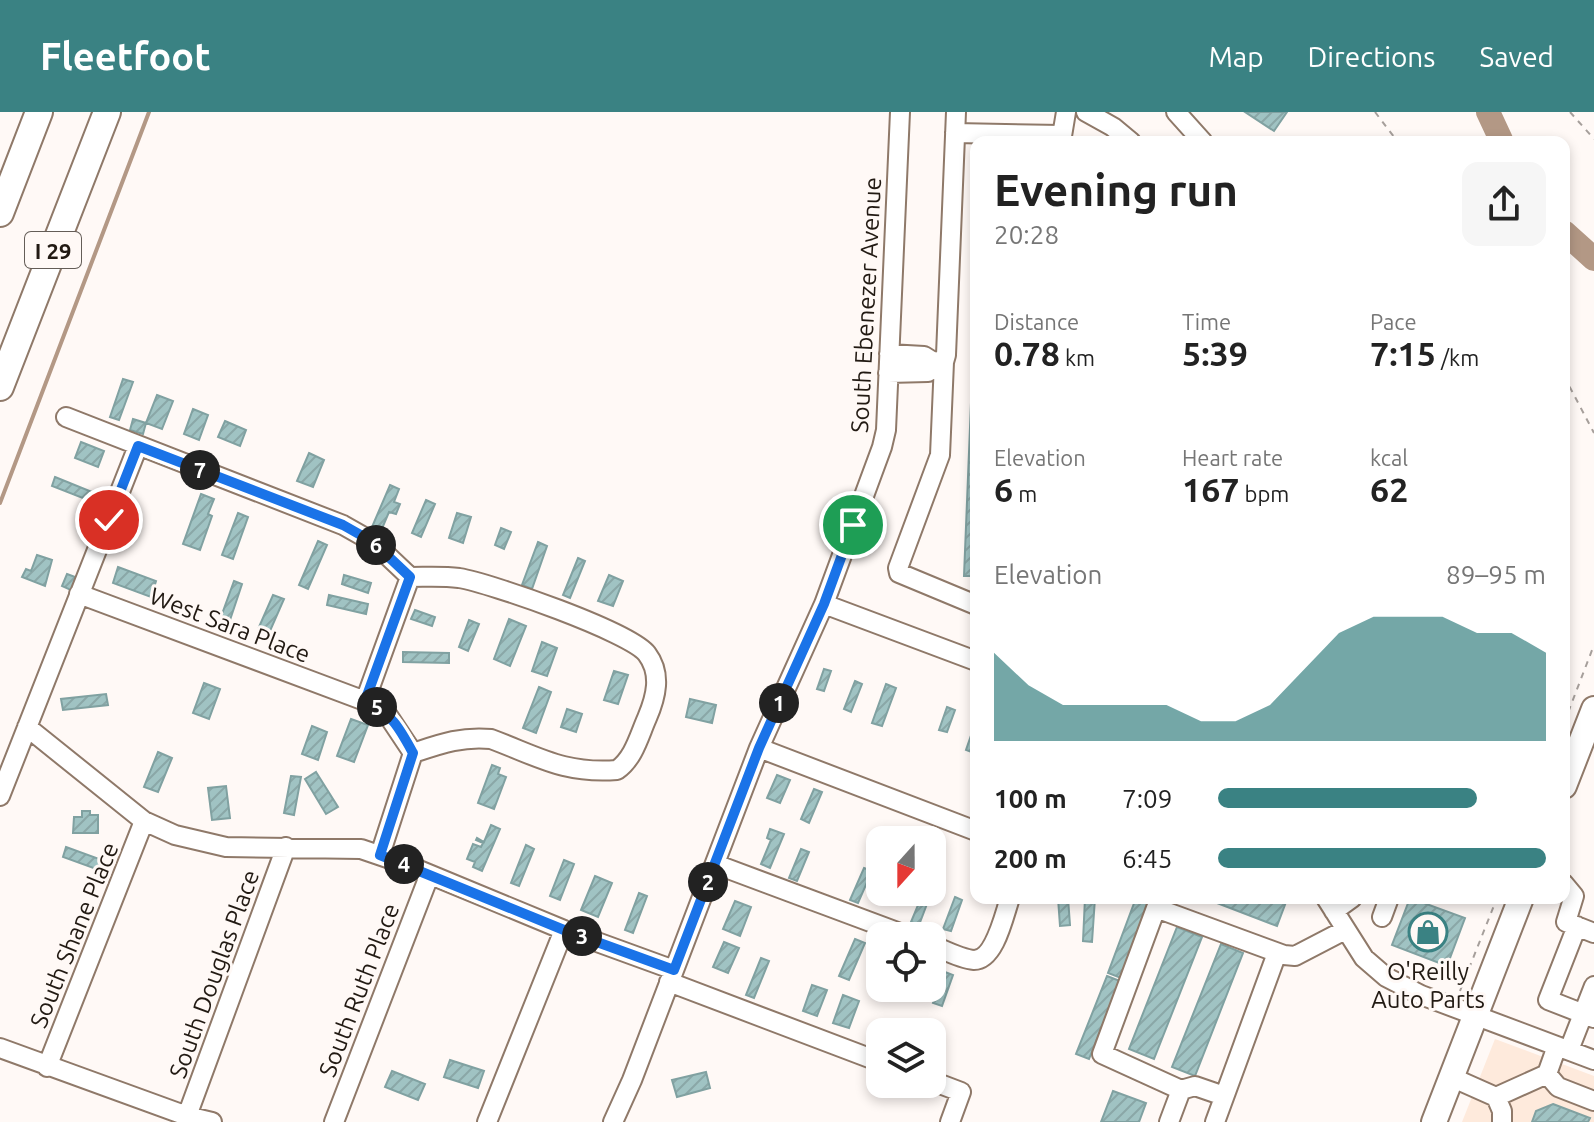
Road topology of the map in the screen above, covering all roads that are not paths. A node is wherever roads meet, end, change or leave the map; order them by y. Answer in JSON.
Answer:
{"nodes":[{"id":1,"x":39,"y":112,"type":"edge"},
{"id":2,"x":107,"y":112,"type":"edge"},
{"id":3,"x":900,"y":112,"type":"edge"},
{"id":4,"x":956,"y":112,"type":"edge"},
{"id":5,"x":1066,"y":112,"type":"edge"},
{"id":6,"x":1086,"y":112,"type":"edge"},
{"id":7,"x":1176,"y":112,"type":"edge"},
{"id":8,"x":955,"y":133,"type":"junction"},
{"id":9,"x":1008,"y":136,"type":"edge"},
{"id":10,"x":1062,"y":136,"type":"edge"},
{"id":11,"x":1124,"y":136,"type":"edge"},
{"id":12,"x":1198,"y":136,"type":"edge"},
{"id":13,"x":0,"y":213,"type":"edge"},
{"id":14,"x":938,"y":362,"type":"junction"},
{"id":15,"x":889,"y":363,"type":"junction"},
{"id":16,"x":0,"y":387,"type":"edge"},
{"id":17,"x":66,"y":417,"type":"dead end"},
{"id":18,"x":138,"y":446,"type":"junction"},
{"id":19,"x":410,"y":577,"type":"junction"},
{"id":20,"x":79,"y":594,"type":"junction"},
{"id":21,"x":970,"y":603,"type":"edge"},
{"id":22,"x":824,"y":604,"type":"junction"},
{"id":23,"x":970,"y":659,"type":"edge"},
{"id":24,"x":365,"y":701,"type":"junction"},
{"id":25,"x":1594,"y":709,"type":"edge"},
{"id":26,"x":27,"y":727,"type":"junction"},
{"id":27,"x":759,"y":748,"type":"junction"},
{"id":28,"x":413,"y":753,"type":"junction"},
{"id":29,"x":1570,"y":771,"type":"edge"},
{"id":30,"x":0,"y":796,"type":"edge"},
{"id":31,"x":144,"y":821,"type":"junction"},
{"id":32,"x":970,"y":829,"type":"edge"},
{"id":33,"x":286,"y":847,"type":"junction"},
{"id":34,"x":380,"y":855,"type":"junction"},
{"id":35,"x":715,"y":864,"type":"junction"},
{"id":36,"x":429,"y":876,"type":"junction"},
{"id":37,"x":1570,"y":891,"type":"edge"},
{"id":38,"x":1008,"y":904,"type":"edge"},
{"id":39,"x":1330,"y":904,"type":"edge"},
{"id":40,"x":1387,"y":904,"type":"edge"},
{"id":41,"x":1519,"y":904,"type":"edge"},
{"id":42,"x":1382,"y":917,"type":"dead end"},
{"id":43,"x":870,"y":922,"type":"edge"},
{"id":44,"x":564,"y":930,"type":"junction"},
{"id":45,"x":1345,"y":930,"type":"junction"},
{"id":46,"x":1586,"y":930,"type":"edge"},
{"id":47,"x":946,"y":950,"type":"edge"},
{"id":48,"x":1277,"y":953,"type":"junction"},
{"id":49,"x":671,"y":976,"type":"junction"},
{"id":50,"x":1594,"y":986,"type":"edge"},
{"id":51,"x":1475,"y":1015,"type":"junction"},
{"id":52,"x":1588,"y":1016,"type":"edge"},
{"id":53,"x":0,"y":1048,"type":"edge"},
{"id":54,"x":1563,"y":1048,"type":"junction"},
{"id":55,"x":866,"y":1056,"type":"edge"},
{"id":56,"x":1594,"y":1060,"type":"edge"},
{"id":57,"x":47,"y":1067,"type":"junction"},
{"id":58,"x":1547,"y":1074,"type":"junction"},
{"id":59,"x":1451,"y":1077,"type":"junction"},
{"id":60,"x":946,"y":1086,"type":"edge"},
{"id":61,"x":1181,"y":1090,"type":"junction"},
{"id":62,"x":1496,"y":1097,"type":"junction"},
{"id":63,"x":1594,"y":1101,"type":"edge"},
{"id":64,"x":1220,"y":1108,"type":"edge"},
{"id":65,"x":187,"y":1116,"type":"junction"},
{"id":66,"x":212,"y":1122,"type":"edge"},
{"id":67,"x":334,"y":1122,"type":"edge"},
{"id":68,"x":487,"y":1122,"type":"edge"},
{"id":69,"x":613,"y":1122,"type":"edge"},
{"id":70,"x":950,"y":1122,"type":"edge"},
{"id":71,"x":1169,"y":1122,"type":"edge"},
{"id":72,"x":1434,"y":1122,"type":"edge"},
{"id":73,"x":1502,"y":1122,"type":"edge"}],
"edges":[{"from":1,"to":13,"type":"highway","number":"I 29"},
{"from":2,"to":16,"type":"highway","number":"I 29"},
{"from":3,"to":15,"type":"street","name":"South Ebenezer Avenue"},
{"from":4,"to":8,"type":"street"},
{"from":5,"to":10,"type":"street"},
{"from":6,"to":11,"type":"street"},
{"from":7,"to":12,"type":"street"},
{"from":8,"to":9,"type":"street"},
{"from":8,"to":14,"type":"street"},
{"from":14,"to":15,"type":"street"},
{"from":14,"to":21,"type":"street"},
{"from":15,"to":22,"type":"street","name":"South Ebenezer Avenue"},
{"from":17,"to":18,"type":"street"},
{"from":18,"to":19,"type":"street"},
{"from":18,"to":20,"type":"street"},
{"from":19,"to":24,"type":"street"},
{"from":19,"to":28,"type":"street"},
{"from":20,"to":24,"type":"street","name":"West Sara Place"},
{"from":20,"to":26,"type":"street"},
{"from":22,"to":23,"type":"street"},
{"from":22,"to":27,"type":"street","name":"South Ebenezer Avenue"},
{"from":24,"to":28,"type":"street"},
{"from":25,"to":29,"type":"main road"},
{"from":26,"to":30,"type":"street"},
{"from":26,"to":31,"type":"street"},
{"from":27,"to":32,"type":"street"},
{"from":27,"to":35,"type":"street","name":"South Ebenezer Avenue"},
{"from":28,"to":34,"type":"street"},
{"from":31,"to":33,"type":"street"},
{"from":31,"to":57,"type":"street","name":"South Shane Place"},
{"from":33,"to":34,"type":"street"},
{"from":33,"to":65,"type":"street","name":"South Douglas Place"},
{"from":34,"to":36,"type":"street"},
{"from":35,"to":43,"type":"street"},
{"from":35,"to":49,"type":"street","name":"South Ebenezer Avenue"},
{"from":36,"to":44,"type":"street"},
{"from":36,"to":67,"type":"street","name":"South Ruth Place"},
{"from":37,"to":46,"type":"street"},
{"from":38,"to":47,"type":"street"},
{"from":39,"to":45,"type":"street"},
{"from":40,"to":42,"type":"street"},
{"from":41,"to":51,"type":"main road"},
{"from":44,"to":49,"type":"street"},
{"from":44,"to":68,"type":"street"},
{"from":45,"to":48,"type":"street"},
{"from":45,"to":51,"type":"street"},
{"from":46,"to":52,"type":"street"},
{"from":48,"to":61,"type":"street"},
{"from":48,"to":64,"type":"street"},
{"from":49,"to":55,"type":"street"},
{"from":49,"to":69,"type":"street","name":"South Ebenezer Avenue"},
{"from":50,"to":52,"type":"street"},
{"from":51,"to":54,"type":"street"},
{"from":51,"to":59,"type":"main road"},
{"from":52,"to":54,"type":"street"},
{"from":53,"to":57,"type":"street"},
{"from":54,"to":56,"type":"street"},
{"from":54,"to":58,"type":"street"},
{"from":57,"to":65,"type":"street"},
{"from":58,"to":62,"type":"street"},
{"from":58,"to":63,"type":"street"},
{"from":59,"to":62,"type":"street"},
{"from":59,"to":72,"type":"main road"},
{"from":60,"to":70,"type":"street"},
{"from":61,"to":64,"type":"street"},
{"from":61,"to":71,"type":"street"},
{"from":62,"to":73,"type":"street"},
{"from":65,"to":66,"type":"street"}]}
